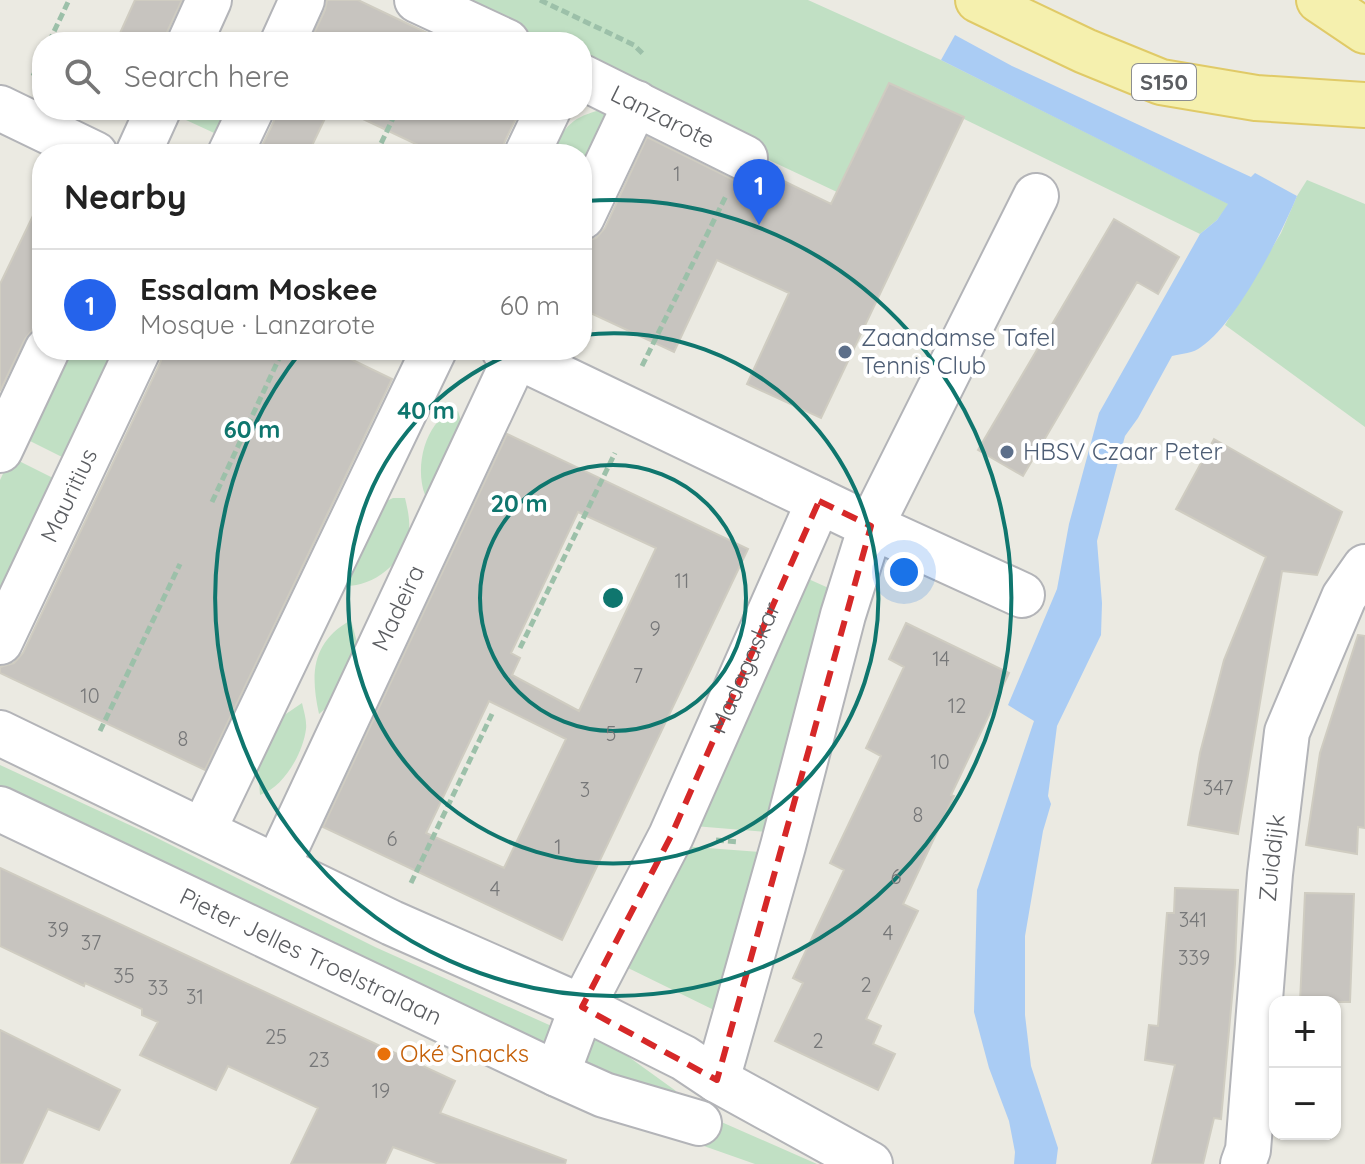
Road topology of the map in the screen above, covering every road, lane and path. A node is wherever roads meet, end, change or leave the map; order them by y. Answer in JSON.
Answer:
{"nodes":[{"id":1,"x":69,"y":0,"type":"edge"},
{"id":2,"x":209,"y":0,"type":"edge"},
{"id":3,"x":302,"y":0,"type":"edge"},
{"id":4,"x":417,"y":0,"type":"edge"},
{"id":5,"x":978,"y":0,"type":"edge"},
{"id":6,"x":1319,"y":0,"type":"edge"},
{"id":7,"x":1365,"y":31,"type":"edge"},
{"id":8,"x":54,"y":32,"type":"edge"},
{"id":9,"x":195,"y":32,"type":"edge"},
{"id":10,"x":288,"y":32,"type":"edge"},
{"id":11,"x":486,"y":32,"type":"edge"},
{"id":12,"x":592,"y":82,"type":"edge"},
{"id":13,"x":636,"y":103,"type":"junction"},
{"id":14,"x":1365,"y":105,"type":"edge"},
{"id":15,"x":0,"y":108,"type":"edge"},
{"id":16,"x":153,"y":120,"type":"edge"},
{"id":17,"x":246,"y":120,"type":"edge"},
{"id":18,"x":392,"y":120,"type":"edge"},
{"id":19,"x":543,"y":120,"type":"edge"},
{"id":20,"x":74,"y":144,"type":"edge"},
{"id":21,"x":143,"y":144,"type":"edge"},
{"id":22,"x":235,"y":144,"type":"edge"},
{"id":23,"x":381,"y":144,"type":"edge"},
{"id":24,"x":532,"y":144,"type":"edge"},
{"id":25,"x":745,"y":158,"type":"joint"},
{"id":26,"x":592,"y":196,"type":"edge"},
{"id":27,"x":1036,"y":196,"type":"dead end"},
{"id":28,"x":42,"y":360,"type":"edge"},
{"id":29,"x":133,"y":360,"type":"edge"},
{"id":30,"x":278,"y":360,"type":"edge"},
{"id":31,"x":429,"y":360,"type":"edge"},
{"id":32,"x":509,"y":360,"type":"edge"},
{"id":33,"x":529,"y":360,"type":"edge"},
{"id":34,"x":628,"y":410,"type":"junction"},
{"id":35,"x":0,"y":450,"type":"edge"},
{"id":36,"x":819,"y":501,"type":"junction"},
{"id":37,"x":212,"y":502,"type":"dead end"},
{"id":38,"x":871,"y":526,"type":"junction"},
{"id":39,"x":180,"y":564,"type":"dead end"},
{"id":40,"x":1365,"y":567,"type":"edge"},
{"id":41,"x":1022,"y":595,"type":"dead end"},
{"id":42,"x":0,"y":642,"type":"edge"},
{"id":43,"x":520,"y":648,"type":"dead end"},
{"id":44,"x":492,"y":714,"type":"dead end"},
{"id":45,"x":0,"y":733,"type":"edge"},
{"id":46,"x":81,"y":772,"type":"junction"},
{"id":47,"x":0,"y":809,"type":"edge"},
{"id":48,"x":203,"y":831,"type":"junction"},
{"id":49,"x":671,"y":836,"type":"junction"},
{"id":50,"x":783,"y":846,"type":"junction"},
{"id":51,"x":277,"y":867,"type":"junction"},
{"id":52,"x":392,"y":923,"type":"junction"},
{"id":53,"x":582,"y":1007,"type":"junction"},
{"id":54,"x":557,"y":1074,"type":"junction"},
{"id":55,"x":717,"y":1080,"type":"junction"},
{"id":56,"x":699,"y":1123,"type":"dead end"},
{"id":57,"x":870,"y":1164,"type":"edge"},
{"id":58,"x":1243,"y":1164,"type":"edge"}],
"edges":[{"from":1,"to":8,"type":"path"},
{"from":2,"to":9,"type":"street"},
{"from":3,"to":10,"type":"street"},
{"from":4,"to":11,"type":"street"},
{"from":5,"to":14,"type":"main road","number":"S150"},
{"from":6,"to":7,"type":"main road"},
{"from":12,"to":13,"type":"street","name":"Lanzarote"},
{"from":13,"to":25,"type":"street","name":"Lanzarote"},
{"from":13,"to":26,"type":"street"},
{"from":15,"to":20,"type":"street"},
{"from":16,"to":21,"type":"street"},
{"from":17,"to":22,"type":"street"},
{"from":18,"to":23,"type":"path"},
{"from":19,"to":24,"type":"street"},
{"from":25,"to":34,"type":"path"},
{"from":27,"to":38,"type":"street"},
{"from":28,"to":35,"type":"street"},
{"from":29,"to":42,"type":"street","name":"Mauritius"},
{"from":30,"to":37,"type":"path"},
{"from":31,"to":48,"type":"street"},
{"from":32,"to":51,"type":"street","name":"Madeira"},
{"from":33,"to":34,"type":"street"},
{"from":34,"to":36,"type":"street"},
{"from":34,"to":43,"type":"path"},
{"from":36,"to":38,"type":"street"},
{"from":36,"to":49,"type":"street","name":"Madagaskar"},
{"from":38,"to":41,"type":"street"},
{"from":38,"to":50,"type":"street"},
{"from":39,"to":46,"type":"path"},
{"from":40,"to":58,"type":"street","name":"Zuiddijk"},
{"from":44,"to":52,"type":"path"},
{"from":45,"to":46,"type":"street"},
{"from":46,"to":48,"type":"street"},
{"from":47,"to":54,"type":"street","name":"Pieter Jelles Troelstralaan"},
{"from":48,"to":51,"type":"street"},
{"from":49,"to":50,"type":"path"},
{"from":49,"to":53,"type":"street","name":"Madagaskar"},
{"from":50,"to":55,"type":"street"},
{"from":51,"to":52,"type":"street"},
{"from":52,"to":53,"type":"street"},
{"from":53,"to":54,"type":"street"},
{"from":53,"to":55,"type":"street"},
{"from":54,"to":56,"type":"street","name":"Pieter Jelles Troelstralaan"},
{"from":55,"to":57,"type":"street"}]}
